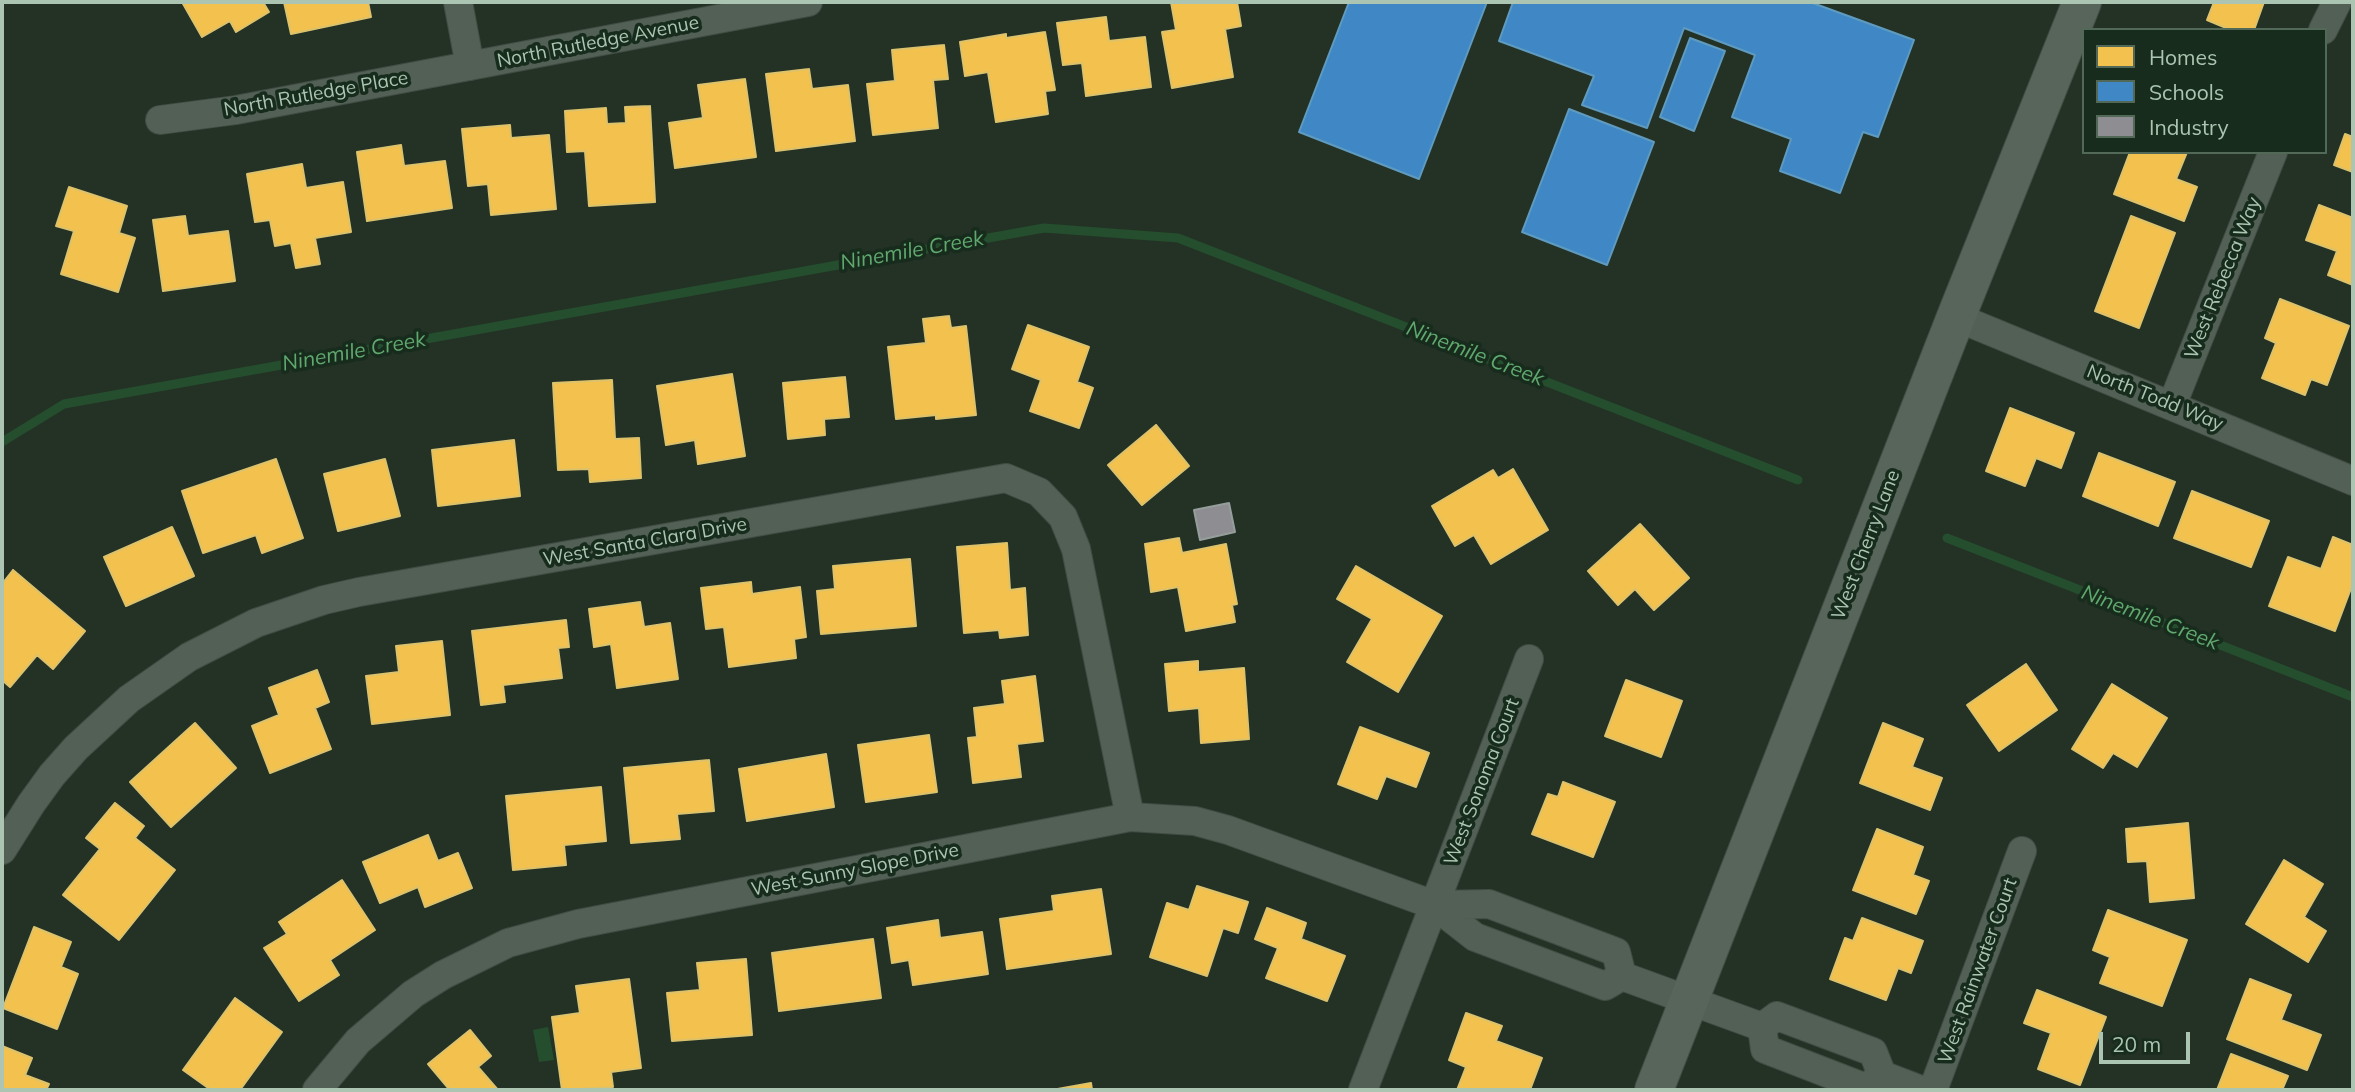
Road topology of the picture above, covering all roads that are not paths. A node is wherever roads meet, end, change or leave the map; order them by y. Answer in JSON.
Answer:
{"nodes":[{"id":1,"x":458,"y":2,"type":"edge"},
{"id":2,"x":807,"y":2,"type":"edge"},
{"id":3,"x":2081,"y":2,"type":"edge"},
{"id":4,"x":2337,"y":2,"type":"edge"},
{"id":5,"x":2324,"y":28,"type":"edge"},
{"id":6,"x":470,"y":66,"type":"junction"},
{"id":7,"x":160,"y":120,"type":"dead end"},
{"id":8,"x":2272,"y":154,"type":"edge"},
{"id":9,"x":1956,"y":317,"type":"junction"},
{"id":10,"x":2172,"y":405,"type":"junction"},
{"id":11,"x":2353,"y":481,"type":"edge"},
{"id":12,"x":1529,"y":659,"type":"dead end"},
{"id":13,"x":1130,"y":817,"type":"junction"},
{"id":14,"x":2,"y":850,"type":"edge"},
{"id":15,"x":2022,"y":851,"type":"dead end"},
{"id":16,"x":1434,"y":905,"type":"junction"},
{"id":17,"x":1688,"y":1001,"type":"junction"},
{"id":18,"x":317,"y":1090,"type":"edge"},
{"id":19,"x":1363,"y":1090,"type":"edge"},
{"id":20,"x":1654,"y":1090,"type":"edge"},
{"id":21,"x":1921,"y":1090,"type":"edge"},
{"id":22,"x":1933,"y":1090,"type":"edge"}],
"edges":[{"from":1,"to":6,"type":"street"},
{"from":2,"to":6,"type":"street","name":"North Rutledge Avenue"},
{"from":3,"to":9,"type":"main road","name":"West Cherry Lane"},
{"from":4,"to":5,"type":"street"},
{"from":6,"to":7,"type":"street","name":"North Rutledge Place"},
{"from":8,"to":10,"type":"street","name":"West Rebecca Way"},
{"from":9,"to":10,"type":"street","name":"North Todd Way"},
{"from":9,"to":17,"type":"main road","name":"West Cherry Lane"},
{"from":10,"to":11,"type":"street","name":"North Todd Way"},
{"from":12,"to":16,"type":"street","name":"West Sonoma Court"},
{"from":13,"to":14,"type":"street","name":"West Santa Clara Drive"},
{"from":13,"to":16,"type":"street","name":"West Sunny Slope Drive"},
{"from":13,"to":18,"type":"street","name":"West Sunny Slope Drive"},
{"from":15,"to":22,"type":"street","name":"West Rainwater Court"},
{"from":16,"to":17,"type":"street","name":"West Sunny Slope Drive"},
{"from":16,"to":19,"type":"street","name":"West Sonoma Court"},
{"from":17,"to":20,"type":"main road","name":"West Cherry Lane"},
{"from":17,"to":21,"type":"street","name":"West Sunny Slope Drive"}]}
